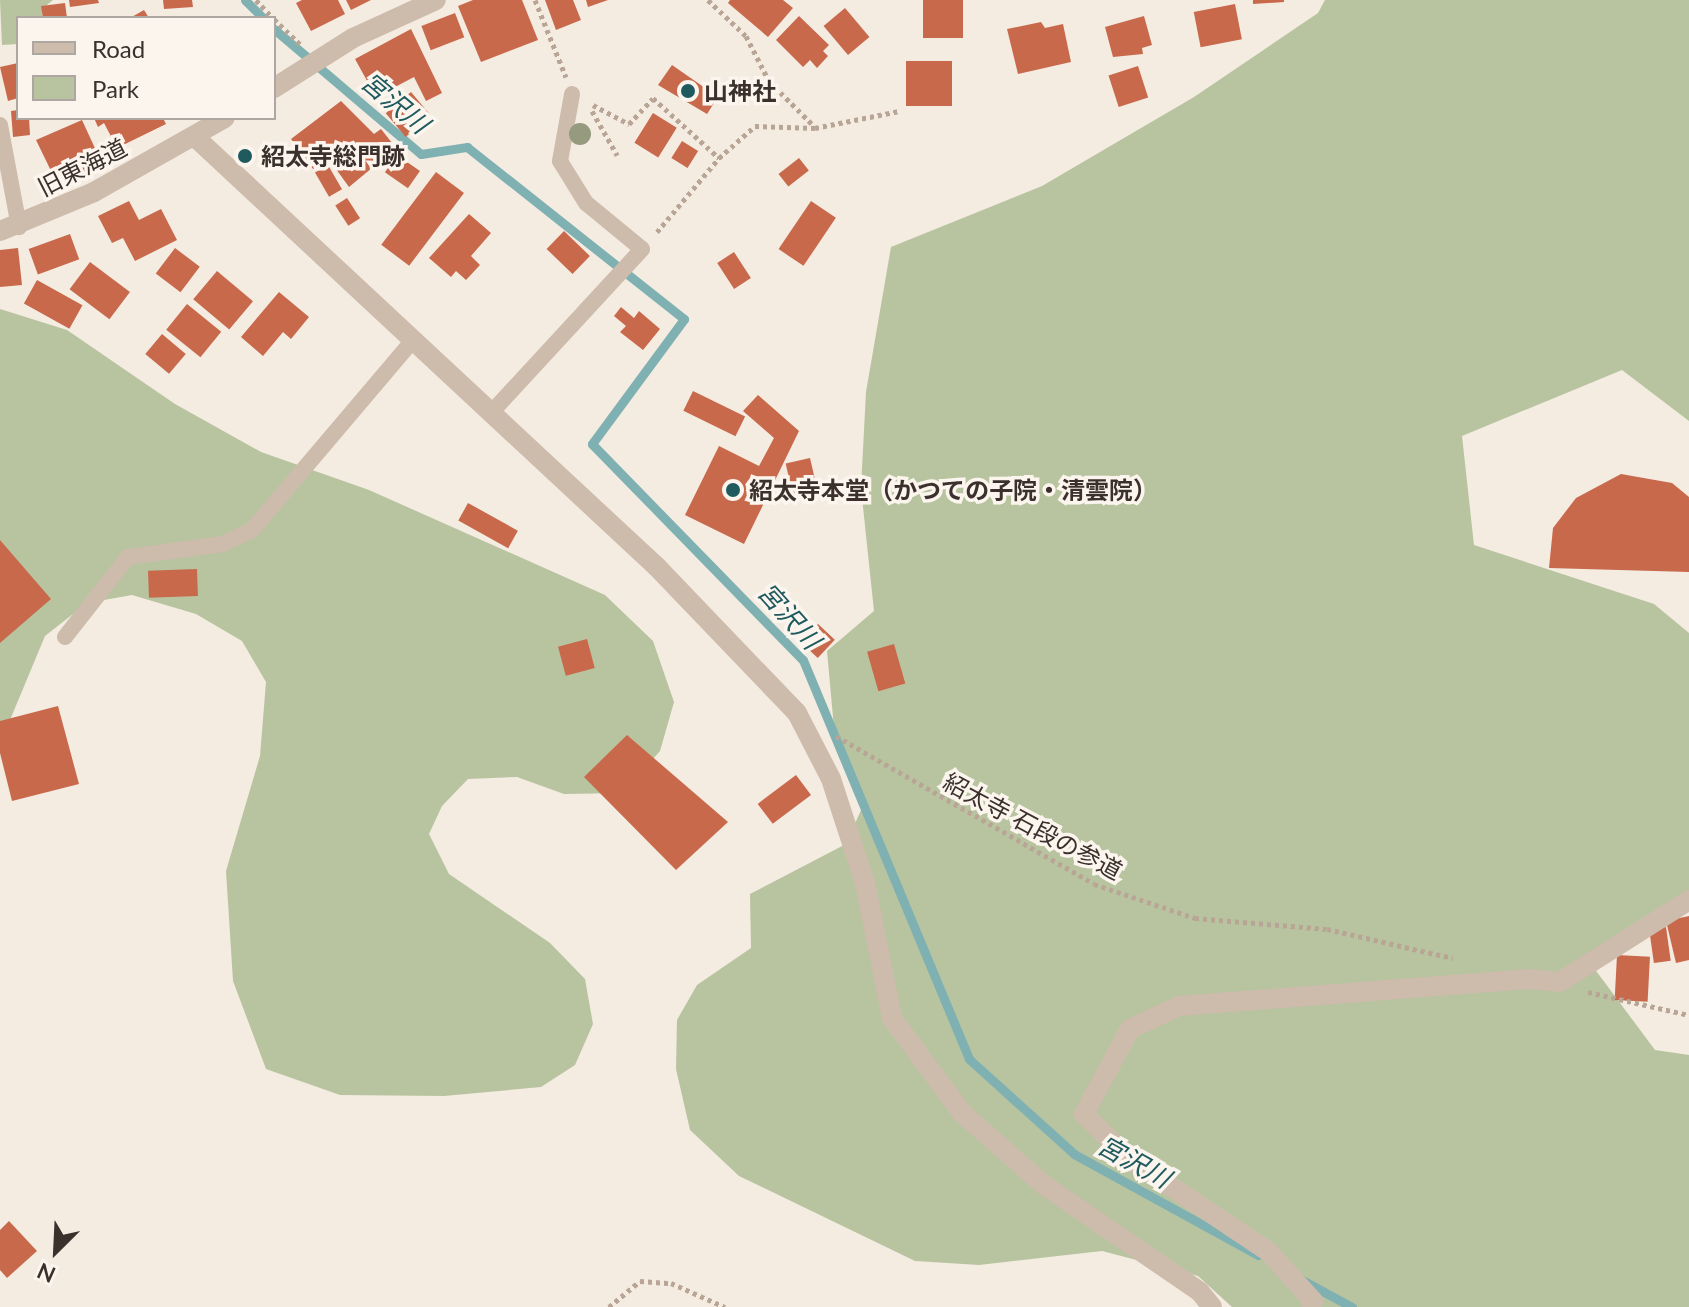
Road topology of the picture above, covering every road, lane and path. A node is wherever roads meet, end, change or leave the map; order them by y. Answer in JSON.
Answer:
{"nodes":[{"id":1,"x":256,"y":0,"type":"edge"},
{"id":2,"x":436,"y":0,"type":"edge"},
{"id":3,"x":535,"y":0,"type":"edge"},
{"id":4,"x":708,"y":0,"type":"edge"},
{"id":5,"x":270,"y":16,"type":"edge"},
{"id":6,"x":276,"y":22,"type":"edge"},
{"id":7,"x":313,"y":64,"type":"junction"},
{"id":8,"x":276,"y":87,"type":"edge"},
{"id":9,"x":572,"y":94,"type":"joint"},
{"id":10,"x":899,"y":111,"type":"dead end"},
{"id":11,"x":222,"y":120,"type":"edge"},
{"id":12,"x":0,"y":125,"type":"edge"},
{"id":13,"x":815,"y":128,"type":"junction"},
{"id":14,"x":195,"y":137,"type":"junction"},
{"id":15,"x":617,"y":155,"type":"dead end"},
{"id":16,"x":719,"y":158,"type":"junction"},
{"id":17,"x":10,"y":229,"type":"edge"},
{"id":18,"x":642,"y":249,"type":"junction"},
{"id":19,"x":413,"y":340,"type":"junction"},
{"id":20,"x":490,"y":414,"type":"junction"},
{"id":21,"x":65,"y":637,"type":"dead end"},
{"id":22,"x":858,"y":749,"type":"dead end"},
{"id":23,"x":1689,"y":900,"type":"edge"},
{"id":24,"x":1468,"y":962,"type":"dead end"},
{"id":25,"x":1560,"y":982,"type":"junction"},
{"id":26,"x":1689,"y":1015,"type":"edge"},
{"id":27,"x":1313,"y":1304,"type":"edge"},
{"id":28,"x":609,"y":1307,"type":"edge"},
{"id":29,"x":725,"y":1307,"type":"edge"},
{"id":30,"x":1212,"y":1307,"type":"edge"}],
"edges":[{"from":1,"to":5,"type":"path"},
{"from":2,"to":7,"type":"street"},
{"from":3,"to":9,"type":"path"},
{"from":4,"to":13,"type":"path"},
{"from":6,"to":7,"type":"path"},
{"from":7,"to":8,"type":"street"},
{"from":9,"to":18,"type":"lane"},
{"from":10,"to":13,"type":"path"},
{"from":11,"to":14,"type":"street","name":"旧東海道"},
{"from":12,"to":17,"type":"lane"},
{"from":13,"to":16,"type":"path"},
{"from":14,"to":17,"type":"street","name":"旧東海道"},
{"from":14,"to":19,"type":"street"},
{"from":15,"to":16,"type":"path"},
{"from":16,"to":18,"type":"path"},
{"from":18,"to":20,"type":"lane"},
{"from":19,"to":20,"type":"street"},
{"from":19,"to":21,"type":"lane"},
{"from":20,"to":30,"type":"street"},
{"from":22,"to":24,"type":"path","name":"紹太寺 石段の参道"},
{"from":23,"to":25,"type":"street"},
{"from":25,"to":26,"type":"path"},
{"from":25,"to":27,"type":"street"},
{"from":28,"to":29,"type":"path"}]}
